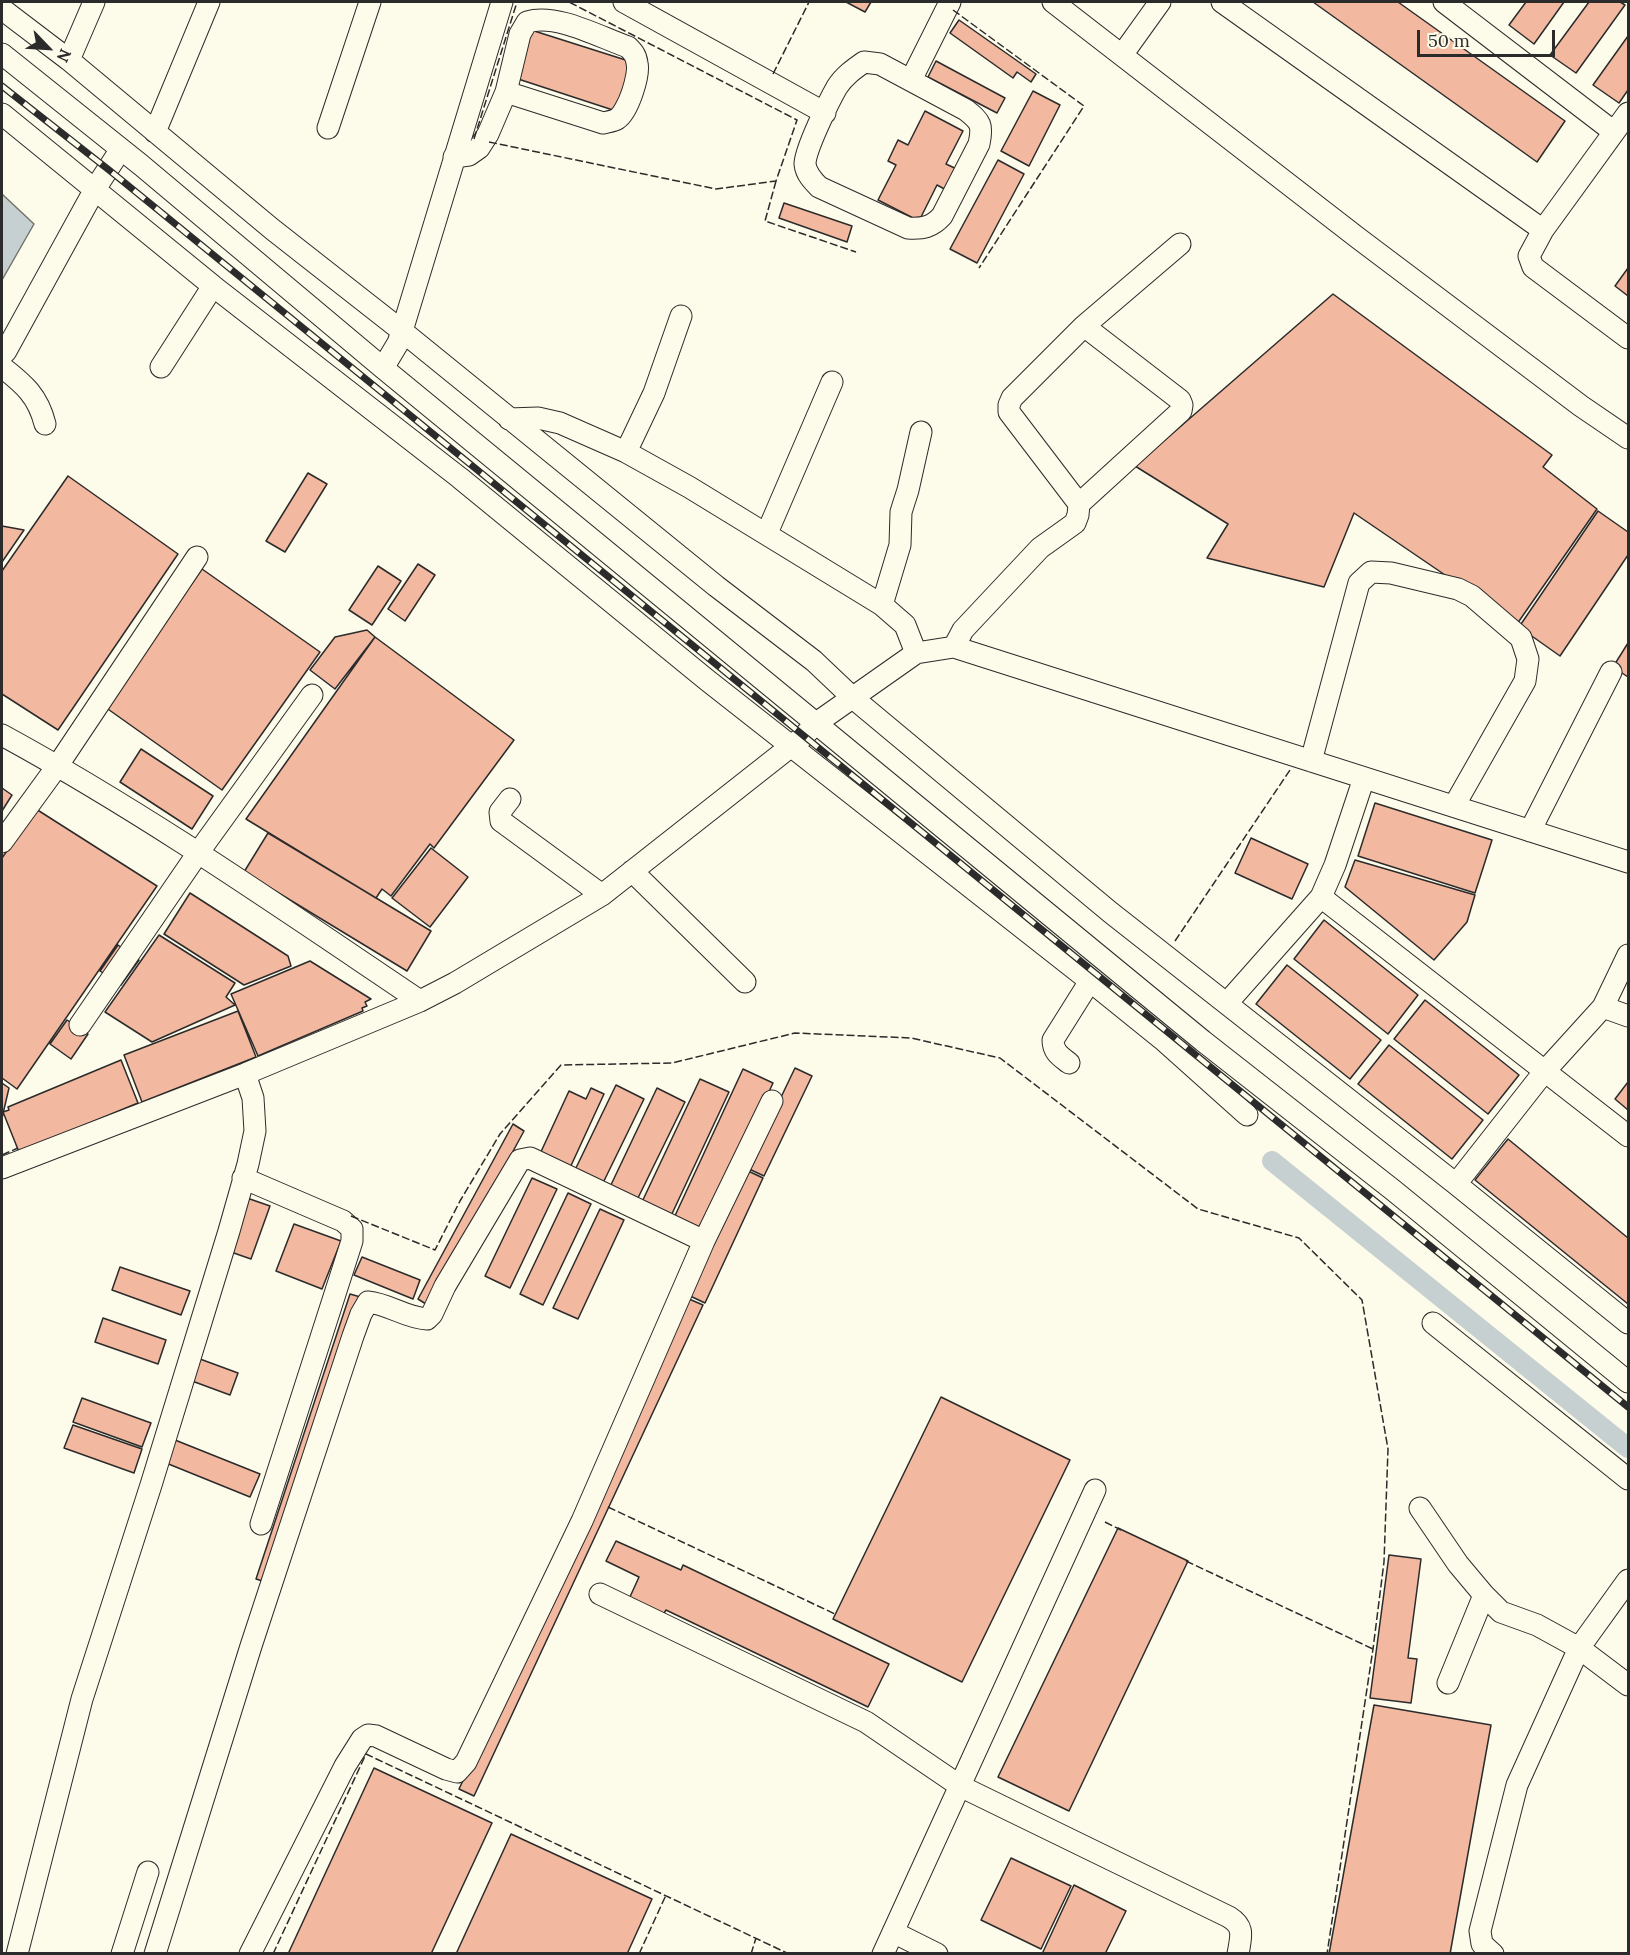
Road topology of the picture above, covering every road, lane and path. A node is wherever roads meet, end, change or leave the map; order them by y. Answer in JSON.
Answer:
{"nodes":[{"id":1,"x":94,"y":2,"type":"edge"},
{"id":2,"x":209,"y":2,"type":"edge"},
{"id":3,"x":370,"y":2,"type":"edge"},
{"id":4,"x":502,"y":2,"type":"edge"},
{"id":5,"x":624,"y":2,"type":"edge"},
{"id":6,"x":950,"y":2,"type":"edge"},
{"id":7,"x":1053,"y":2,"type":"edge"},
{"id":8,"x":1160,"y":2,"type":"edge"},
{"id":9,"x":1222,"y":2,"type":"edge"},
{"id":10,"x":1444,"y":2,"type":"edge"},
{"id":11,"x":2,"y":9,"type":"edge"},
{"id":12,"x":2,"y":54,"type":"edge"},
{"id":13,"x":1122,"y":55,"type":"junction"},
{"id":14,"x":69,"y":60,"type":"junction"},
{"id":15,"x":911,"y":80,"type":"junction"},
{"id":16,"x":506,"y":92,"type":"junction"},
{"id":17,"x":825,"y":113,"type":"junction"},
{"id":18,"x":2,"y":114,"type":"edge"},
{"id":19,"x":1624,"y":121,"type":"edge"},
{"id":20,"x":328,"y":128,"type":"dead end"},
{"id":21,"x":155,"y":132,"type":"junction"},
{"id":22,"x":121,"y":149,"type":"junction"},
{"id":23,"x":454,"y":157,"type":"junction"},
{"id":24,"x":95,"y":189,"type":"junction"},
{"id":25,"x":1543,"y":230,"type":"junction"},
{"id":26,"x":1180,"y":244,"type":"dead end"},
{"id":27,"x":213,"y":286,"type":"junction"},
{"id":28,"x":681,"y":316,"type":"dead end"},
{"id":29,"x":1084,"y":326,"type":"junction"},
{"id":30,"x":1629,"y":338,"type":"edge"},
{"id":31,"x":393,"y":350,"type":"junction"},
{"id":32,"x":2,"y":355,"type":"edge"},
{"id":33,"x":2,"y":367,"type":"edge"},
{"id":34,"x":161,"y":367,"type":"dead end"},
{"id":35,"x":832,"y":382,"type":"dead end"},
{"id":36,"x":509,"y":419,"type":"junction"},
{"id":37,"x":45,"y":424,"type":"dead end"},
{"id":38,"x":921,"y":432,"type":"dead end"},
{"id":39,"x":1629,"y":438,"type":"edge"},
{"id":40,"x":626,"y":452,"type":"junction"},
{"id":41,"x":1079,"y":504,"type":"junction"},
{"id":42,"x":767,"y":533,"type":"junction"},
{"id":43,"x":197,"y":557,"type":"dead end"},
{"id":44,"x":882,"y":605,"type":"junction"},
{"id":45,"x":954,"y":647,"type":"junction"},
{"id":46,"x":916,"y":653,"type":"junction"},
{"id":47,"x":1611,"y":672,"type":"dead end"},
{"id":48,"x":312,"y":695,"type":"dead end"},
{"id":49,"x":853,"y":698,"type":"junction"},
{"id":50,"x":816,"y":724,"type":"junction"},
{"id":51,"x":2,"y":735,"type":"edge"},
{"id":52,"x":791,"y":746,"type":"junction"},
{"id":53,"x":1311,"y":761,"type":"junction"},
{"id":54,"x":58,"y":765,"type":"junction"},
{"id":55,"x":1364,"y":778,"type":"junction"},
{"id":56,"x":510,"y":799,"type":"dead end"},
{"id":57,"x":1454,"y":806,"type":"junction"},
{"id":58,"x":1530,"y":831,"type":"junction"},
{"id":59,"x":2,"y":842,"type":"edge"},
{"id":60,"x":198,"y":853,"type":"junction"},
{"id":61,"x":1629,"y":862,"type":"edge"},
{"id":62,"x":632,"y":871,"type":"junction"},
{"id":63,"x":602,"y":895,"type":"junction"},
{"id":64,"x":1321,"y":897,"type":"junction"},
{"id":65,"x":1629,"y":955,"type":"edge"},
{"id":66,"x":1090,"y":981,"type":"junction"},
{"id":67,"x":745,"y":982,"type":"dead end"},
{"id":68,"x":420,"y":1001,"type":"junction"},
{"id":69,"x":1227,"y":1003,"type":"junction"},
{"id":70,"x":1603,"y":1007,"type":"junction"},
{"id":71,"x":1629,"y":1016,"type":"edge"},
{"id":72,"x":80,"y":1025,"type":"dead end"},
{"id":73,"x":1069,"y":1063,"type":"dead end"},
{"id":74,"x":1544,"y":1072,"type":"junction"},
{"id":75,"x":245,"y":1074,"type":"junction"},
{"id":76,"x":772,"y":1101,"type":"dead end"},
{"id":77,"x":1247,"y":1115,"type":"dead end"},
{"id":78,"x":1629,"y":1136,"type":"edge"},
{"id":79,"x":2,"y":1168,"type":"edge"},
{"id":80,"x":243,"y":1179,"type":"junction"},
{"id":81,"x":1456,"y":1184,"type":"junction"},
{"id":82,"x":704,"y":1241,"type":"junction"},
{"id":83,"x":1433,"y":1323,"type":"dead end"},
{"id":84,"x":1629,"y":1323,"type":"edge"},
{"id":85,"x":1629,"y":1382,"type":"edge"},
{"id":86,"x":1629,"y":1479,"type":"edge"},
{"id":87,"x":1095,"y":1490,"type":"dead end"},
{"id":88,"x":1420,"y":1508,"type":"dead end"},
{"id":89,"x":261,"y":1524,"type":"dead end"},
{"id":90,"x":1629,"y":1580,"type":"edge"},
{"id":91,"x":600,"y":1594,"type":"dead end"},
{"id":92,"x":1484,"y":1595,"type":"junction"},
{"id":93,"x":1580,"y":1648,"type":"junction"},
{"id":94,"x":1448,"y":1683,"type":"dead end"},
{"id":95,"x":1629,"y":1685,"type":"edge"},
{"id":96,"x":960,"y":1786,"type":"junction"},
{"id":97,"x":148,"y":1872,"type":"dead end"},
{"id":98,"x":893,"y":1932,"type":"junction"},
{"id":99,"x":17,"y":1953,"type":"edge"},
{"id":100,"x":122,"y":1953,"type":"edge"},
{"id":101,"x":155,"y":1953,"type":"edge"},
{"id":102,"x":250,"y":1953,"type":"edge"},
{"id":103,"x":883,"y":1953,"type":"edge"},
{"id":104,"x":938,"y":1953,"type":"edge"},
{"id":105,"x":1238,"y":1953,"type":"edge"},
{"id":106,"x":1493,"y":1953,"type":"edge"}],
"edges":[{"from":1,"to":14,"type":"street"},
{"from":2,"to":21,"type":"street"},
{"from":3,"to":20,"type":"street"},
{"from":4,"to":23,"type":"street"},
{"from":5,"to":17,"type":"street"},
{"from":6,"to":15,"type":"street"},
{"from":7,"to":13,"type":"street"},
{"from":8,"to":13,"type":"street"},
{"from":9,"to":25,"type":"street"},
{"from":10,"to":19,"type":"street"},
{"from":11,"to":14,"type":"street"},
{"from":12,"to":22,"type":"street"},
{"from":13,"to":39,"type":"street"},
{"from":14,"to":21,"type":"street"},
{"from":15,"to":17,"type":"street"},
{"from":15,"to":17,"type":"street"},
{"from":16,"to":16,"type":"street"},
{"from":16,"to":23,"type":"street"},
{"from":18,"to":24,"type":"street"},
{"from":19,"to":25,"type":"street"},
{"from":21,"to":31,"type":"street"},
{"from":22,"to":24,"type":"street"},
{"from":22,"to":31,"type":"street"},
{"from":23,"to":31,"type":"street"},
{"from":24,"to":27,"type":"street"},
{"from":24,"to":32,"type":"street"},
{"from":25,"to":30,"type":"street"},
{"from":26,"to":29,"type":"street"},
{"from":27,"to":34,"type":"street"},
{"from":27,"to":52,"type":"street"},
{"from":28,"to":40,"type":"street"},
{"from":29,"to":41,"type":"street"},
{"from":29,"to":41,"type":"street"},
{"from":31,"to":36,"type":"street"},
{"from":31,"to":50,"type":"street"},
{"from":33,"to":37,"type":"street"},
{"from":35,"to":42,"type":"street"},
{"from":36,"to":40,"type":"street"},
{"from":36,"to":49,"type":"street"},
{"from":38,"to":44,"type":"street"},
{"from":40,"to":42,"type":"street"},
{"from":41,"to":45,"type":"street"},
{"from":42,"to":44,"type":"street"},
{"from":43,"to":54,"type":"street"},
{"from":44,"to":46,"type":"street"},
{"from":45,"to":46,"type":"street"},
{"from":45,"to":53,"type":"street"},
{"from":46,"to":49,"type":"street"},
{"from":47,"to":58,"type":"street"},
{"from":48,"to":60,"type":"street"},
{"from":49,"to":50,"type":"street"},
{"from":49,"to":69,"type":"street"},
{"from":50,"to":52,"type":"street"},
{"from":50,"to":85,"type":"street"},
{"from":51,"to":54,"type":"street"},
{"from":52,"to":62,"type":"street"},
{"from":52,"to":66,"type":"street"},
{"from":53,"to":55,"type":"street"},
{"from":53,"to":57,"type":"street"},
{"from":54,"to":59,"type":"street"},
{"from":54,"to":60,"type":"street"},
{"from":55,"to":57,"type":"street"},
{"from":55,"to":64,"type":"street"},
{"from":56,"to":63,"type":"street"},
{"from":57,"to":58,"type":"street"},
{"from":58,"to":61,"type":"street"},
{"from":60,"to":68,"type":"street"},
{"from":60,"to":72,"type":"street"},
{"from":62,"to":63,"type":"street"},
{"from":62,"to":67,"type":"street"},
{"from":63,"to":68,"type":"street"},
{"from":64,"to":69,"type":"street"},
{"from":64,"to":74,"type":"street"},
{"from":65,"to":70,"type":"street"},
{"from":66,"to":73,"type":"street"},
{"from":66,"to":77,"type":"street"},
{"from":68,"to":75,"type":"street"},
{"from":69,"to":81,"type":"street"},
{"from":70,"to":71,"type":"street"},
{"from":70,"to":74,"type":"street"},
{"from":74,"to":78,"type":"street"},
{"from":74,"to":81,"type":"street"},
{"from":75,"to":79,"type":"street"},
{"from":75,"to":80,"type":"street"},
{"from":76,"to":82,"type":"street"},
{"from":80,"to":89,"type":"street"},
{"from":80,"to":99,"type":"street"},
{"from":81,"to":84,"type":"street"},
{"from":82,"to":101,"type":"street"},
{"from":82,"to":102,"type":"street"},
{"from":83,"to":86,"type":"street"},
{"from":87,"to":96,"type":"street"},
{"from":88,"to":92,"type":"street"},
{"from":90,"to":93,"type":"street"},
{"from":91,"to":96,"type":"street"},
{"from":92,"to":93,"type":"street"},
{"from":92,"to":94,"type":"street"},
{"from":93,"to":95,"type":"street"},
{"from":93,"to":106,"type":"street"},
{"from":96,"to":98,"type":"street"},
{"from":96,"to":105,"type":"street"},
{"from":97,"to":100,"type":"street"},
{"from":98,"to":103,"type":"street"},
{"from":98,"to":104,"type":"street"}]}
